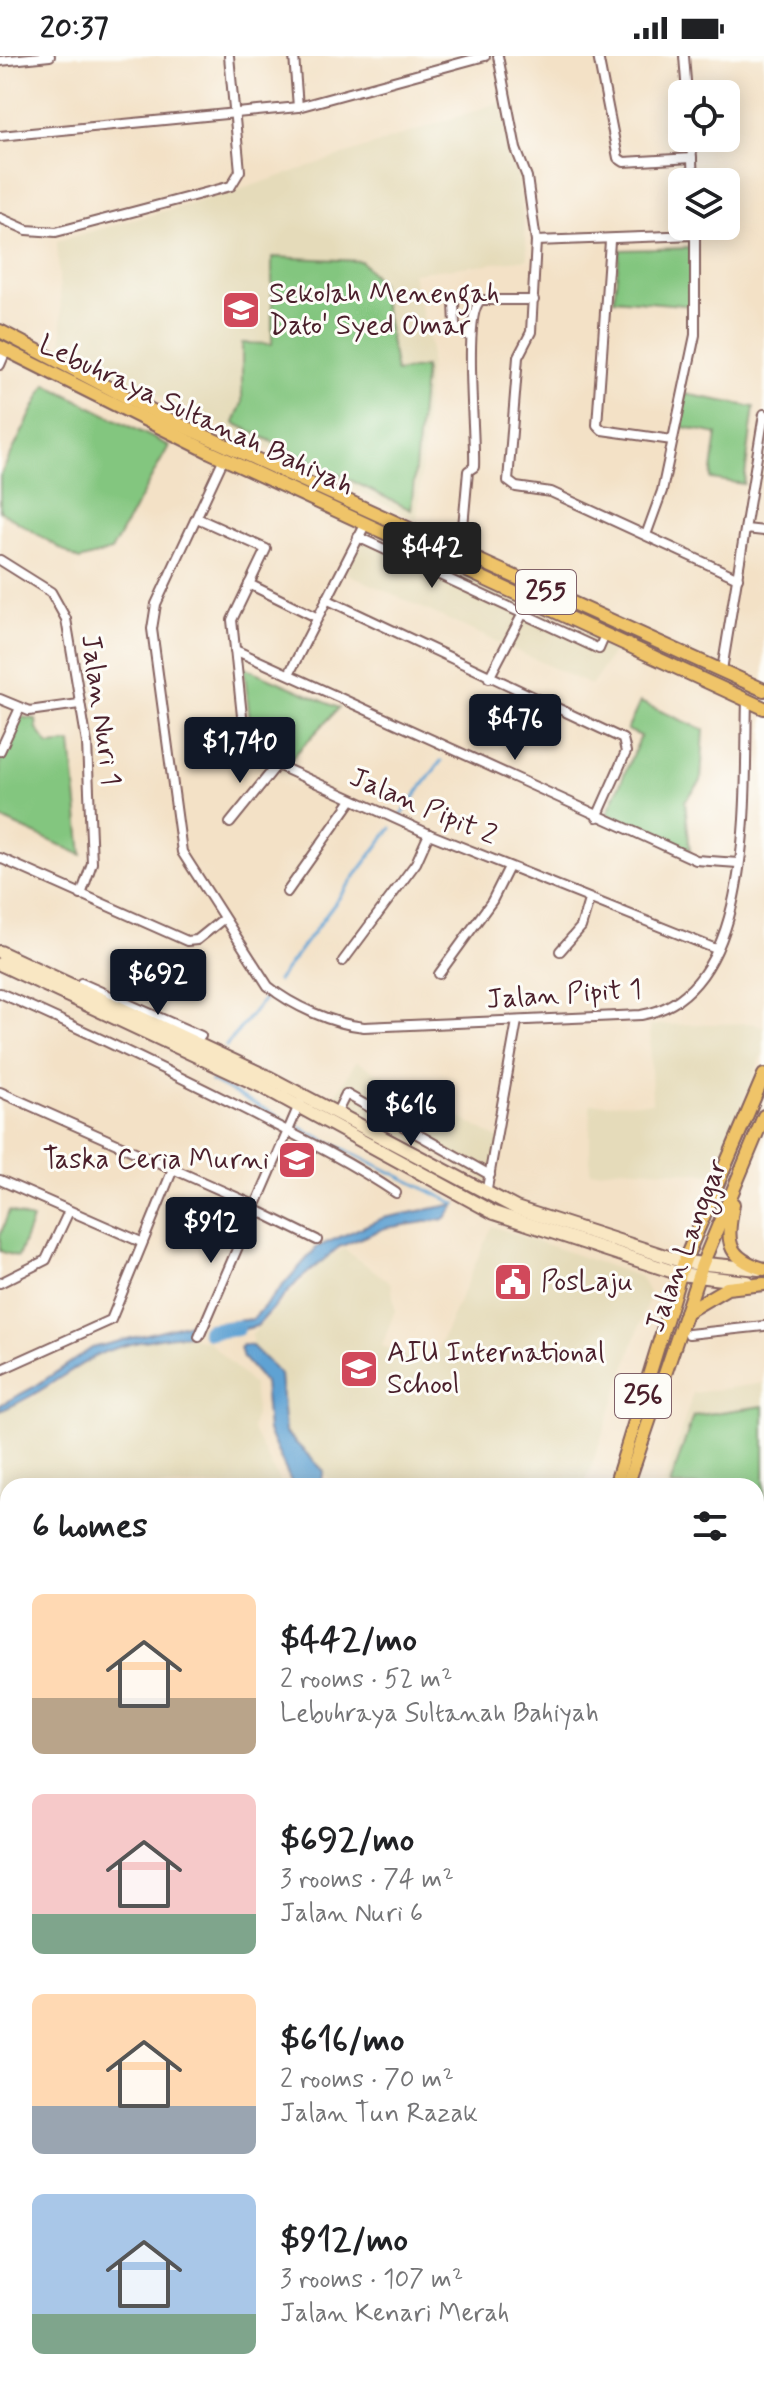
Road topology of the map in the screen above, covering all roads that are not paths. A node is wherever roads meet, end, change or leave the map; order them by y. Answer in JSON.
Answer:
{"nodes":[{"id":1,"x":50,"y":56,"type":"edge"},
{"id":2,"x":229,"y":56,"type":"edge"},
{"id":3,"x":294,"y":56,"type":"edge"},
{"id":4,"x":485,"y":56,"type":"edge"},
{"id":5,"x":498,"y":56,"type":"edge"},
{"id":6,"x":598,"y":56,"type":"edge"},
{"id":7,"x":684,"y":56,"type":"edge"},
{"id":8,"x":0,"y":61,"type":"edge"},
{"id":9,"x":686,"y":80,"type":"edge"},
{"id":10,"x":298,"y":107,"type":"junction"},
{"id":11,"x":234,"y":114,"type":"junction"},
{"id":12,"x":0,"y":136,"type":"edge"},
{"id":13,"x":692,"y":152,"type":"edge"},
{"id":14,"x":692,"y":158,"type":"junction"},
{"id":15,"x":692,"y":168,"type":"edge"},
{"id":16,"x":0,"y":218,"type":"edge"},
{"id":17,"x":668,"y":234,"type":"edge"},
{"id":18,"x":695,"y":240,"type":"edge"},
{"id":19,"x":536,"y":241,"type":"junction"},
{"id":20,"x":610,"y":241,"type":"junction"},
{"id":21,"x":534,"y":300,"type":"junction"},
{"id":22,"x":454,"y":301,"type":"dead end"},
{"id":23,"x":0,"y":331,"type":"edge"},
{"id":24,"x":471,"y":337,"type":"junction"},
{"id":25,"x":3,"y":349,"type":"edge"},
{"id":26,"x":0,"y":365,"type":"edge"},
{"id":27,"x":764,"y":414,"type":"edge"},
{"id":28,"x":672,"y":440,"type":"junction"},
{"id":29,"x":761,"y":449,"type":"edge"},
{"id":30,"x":224,"y":458,"type":"junction"},
{"id":31,"x":197,"y":518,"type":"junction"},
{"id":32,"x":366,"y":523,"type":"junction"},
{"id":33,"x":746,"y":529,"type":"junction"},
{"id":34,"x":764,"y":531,"type":"edge"},
{"id":35,"x":646,"y":535,"type":"junction"},
{"id":36,"x":358,"y":537,"type":"junction"},
{"id":37,"x":455,"y":551,"type":"junction"},
{"id":38,"x":0,"y":560,"type":"edge"},
{"id":39,"x":738,"y":578,"type":"junction"},
{"id":40,"x":249,"y":584,"type":"junction"},
{"id":41,"x":326,"y":599,"type":"junction"},
{"id":42,"x":530,"y":600,"type":"junction"},
{"id":43,"x":521,"y":613,"type":"junction"},
{"id":44,"x":316,"y":617,"type":"junction"},
{"id":45,"x":605,"y":635,"type":"junction"},
{"id":46,"x":235,"y":650,"type":"junction"},
{"id":47,"x":722,"y":670,"type":"junction"},
{"id":48,"x":289,"y":674,"type":"junction"},
{"id":49,"x":691,"y":674,"type":"junction"},
{"id":50,"x":489,"y":678,"type":"junction"},
{"id":51,"x":764,"y":690,"type":"edge"},
{"id":52,"x":742,"y":698,"type":"junction"},
{"id":53,"x":0,"y":699,"type":"edge"},
{"id":54,"x":79,"y":704,"type":"junction"},
{"id":55,"x":20,"y":708,"type":"junction"},
{"id":56,"x":764,"y":708,"type":"edge"},
{"id":57,"x":0,"y":751,"type":"edge"},
{"id":58,"x":276,"y":766,"type":"junction"},
{"id":59,"x":352,"y":800,"type":"junction"},
{"id":60,"x":597,"y":817,"type":"junction"},
{"id":61,"x":230,"y":823,"type":"dead end"},
{"id":62,"x":429,"y":834,"type":"junction"},
{"id":63,"x":0,"y":858,"type":"edge"},
{"id":64,"x":738,"y":863,"type":"junction"},
{"id":65,"x":509,"y":867,"type":"junction"},
{"id":66,"x":287,"y":892,"type":"dead end"},
{"id":67,"x":81,"y":895,"type":"junction"},
{"id":68,"x":589,"y":900,"type":"junction"},
{"id":69,"x":223,"y":919,"type":"junction"},
{"id":70,"x":0,"y":946,"type":"edge"},
{"id":71,"x":716,"y":949,"type":"junction"},
{"id":72,"x":560,"y":951,"type":"dead end"},
{"id":73,"x":0,"y":952,"type":"edge"},
{"id":74,"x":343,"y":961,"type":"dead end"},
{"id":75,"x":0,"y":964,"type":"edge"},
{"id":76,"x":439,"y":974,"type":"dead end"},
{"id":77,"x":0,"y":993,"type":"edge"},
{"id":78,"x":517,"y":1021,"type":"junction"},
{"id":79,"x":188,"y":1035,"type":"junction"},
{"id":80,"x":201,"y":1036,"type":"dead end"},
{"id":81,"x":764,"y":1075,"type":"edge"},
{"id":82,"x":0,"y":1092,"type":"edge"},
{"id":83,"x":301,"y":1100,"type":"junction"},
{"id":84,"x":336,"y":1114,"type":"junction"},
{"id":85,"x":764,"y":1116,"type":"edge"},
{"id":86,"x":287,"y":1131,"type":"junction"},
{"id":87,"x":173,"y":1169,"type":"junction"},
{"id":88,"x":490,"y":1175,"type":"junction"},
{"id":89,"x":0,"y":1180,"type":"edge"},
{"id":90,"x":737,"y":1181,"type":"junction"},
{"id":91,"x":396,"y":1193,"type":"dead end"},
{"id":92,"x":486,"y":1195,"type":"junction"},
{"id":93,"x":253,"y":1207,"type":"junction"},
{"id":94,"x":69,"y":1211,"type":"junction"},
{"id":95,"x":317,"y":1240,"type":"dead end"},
{"id":96,"x":141,"y":1242,"type":"junction"},
{"id":97,"x":682,"y":1268,"type":"junction"},
{"id":98,"x":764,"y":1269,"type":"edge"},
{"id":99,"x":699,"y":1272,"type":"junction"},
{"id":100,"x":0,"y":1283,"type":"edge"},
{"id":101,"x":764,"y":1284,"type":"edge"},
{"id":102,"x":686,"y":1312,"type":"junction"},
{"id":103,"x":764,"y":1326,"type":"edge"},
{"id":104,"x":689,"y":1334,"type":"dead end"},
{"id":105,"x":199,"y":1337,"type":"dead end"},
{"id":106,"x":0,"y":1370,"type":"edge"},
{"id":107,"x":617,"y":1478,"type":"edge"},
{"id":108,"x":630,"y":1478,"type":"edge"}],
"edges":[{"from":1,"to":8,"type":"street"},
{"from":2,"to":11,"type":"street"},
{"from":3,"to":10,"type":"street"},
{"from":4,"to":10,"type":"street"},
{"from":5,"to":19,"type":"street"},
{"from":6,"to":14,"type":"street"},
{"from":7,"to":9,"type":"street"},
{"from":10,"to":11,"type":"street"},
{"from":11,"to":12,"type":"street"},
{"from":11,"to":16,"type":"street"},
{"from":13,"to":14,"type":"street"},
{"from":14,"to":15,"type":"street"},
{"from":17,"to":20,"type":"street"},
{"from":18,"to":28,"type":"street"},
{"from":19,"to":20,"type":"street"},
{"from":19,"to":21,"type":"street"},
{"from":20,"to":28,"type":"street"},
{"from":21,"to":24,"type":"street"},
{"from":21,"to":35,"type":"street"},
{"from":22,"to":24,"type":"street"},
{"from":23,"to":37,"type":"main road","name":"Lebuhraya Sultanah Bahiyah","number":"255"},
{"from":24,"to":37,"type":"street"},
{"from":25,"to":26,"type":"street"},
{"from":25,"to":30,"type":"main road","name":"Lebuhraya Sultanah Bahiyah","number":"255"},
{"from":27,"to":29,"type":"street"},
{"from":28,"to":35,"type":"street"},
{"from":29,"to":33,"type":"street"},
{"from":30,"to":31,"type":"street","name":"Jalan Pipit 1"},
{"from":30,"to":32,"type":"main road","name":"Lebuhraya Sultanah Bahiyah","number":"255"},
{"from":31,"to":40,"type":"street","name":"Jalan Pipit 2"},
{"from":31,"to":69,"type":"street","name":"Jalan Pipit 1"},
{"from":32,"to":36,"type":"street"},
{"from":32,"to":42,"type":"main road","name":"Lebuhraya Sultanah Bahiyah","number":"255"},
{"from":33,"to":34,"type":"street"},
{"from":33,"to":39,"type":"street"},
{"from":35,"to":39,"type":"street"},
{"from":36,"to":41,"type":"street"},
{"from":36,"to":43,"type":"street"},
{"from":37,"to":47,"type":"main road","name":"Lebuhraya Sultanah Bahiyah","number":"255"},
{"from":38,"to":54,"type":"street","name":"Jalan Nuri 1"},
{"from":39,"to":47,"type":"street"},
{"from":40,"to":44,"type":"street"},
{"from":40,"to":46,"type":"street","name":"Jalan Pipit 2"},
{"from":41,"to":44,"type":"street"},
{"from":41,"to":50,"type":"street"},
{"from":42,"to":43,"type":"street"},
{"from":42,"to":45,"type":"main road","name":"Lebuhraya Sultanah Bahiyah","number":"255"},
{"from":43,"to":45,"type":"street"},
{"from":43,"to":50,"type":"street"},
{"from":44,"to":48,"type":"street"},
{"from":45,"to":49,"type":"main road","name":"Lebuhraya Sultanah Bahiyah","number":"255"},
{"from":46,"to":48,"type":"street"},
{"from":46,"to":58,"type":"street","name":"Jalan Pipit 2"},
{"from":47,"to":49,"type":"main road"},
{"from":47,"to":51,"type":"main road","name":"Lebuhraya Sultanah Bahiyah","number":"255"},
{"from":47,"to":52,"type":"main road"},
{"from":48,"to":60,"type":"street"},
{"from":49,"to":52,"type":"main road","name":"Lebuhraya Sultanah Bahiyah","number":"255"},
{"from":50,"to":60,"type":"street"},
{"from":52,"to":56,"type":"main road","name":"Lebuhraya Sultanah Bahiyah","number":"255"},
{"from":52,"to":64,"type":"street","name":"Jalan Pipit 1"},
{"from":53,"to":55,"type":"street"},
{"from":54,"to":55,"type":"street"},
{"from":54,"to":67,"type":"street","name":"Jalan Nuri 1"},
{"from":55,"to":57,"type":"street"},
{"from":58,"to":59,"type":"street","name":"Jalan Pipit 2"},
{"from":58,"to":61,"type":"street"},
{"from":59,"to":62,"type":"street","name":"Jalan Pipit 2"},
{"from":59,"to":66,"type":"street"},
{"from":60,"to":64,"type":"street"},
{"from":62,"to":65,"type":"street","name":"Jalan Pipit 2"},
{"from":62,"to":74,"type":"street"},
{"from":63,"to":67,"type":"street"},
{"from":64,"to":71,"type":"street","name":"Jalan Pipit 1"},
{"from":65,"to":68,"type":"street","name":"Jalan Pipit 2"},
{"from":65,"to":76,"type":"street"},
{"from":67,"to":69,"type":"street"},
{"from":68,"to":71,"type":"street","name":"Jalan Pipit 2"},
{"from":68,"to":72,"type":"street"},
{"from":69,"to":78,"type":"street","name":"Jalan Pipit 1"},
{"from":70,"to":79,"type":"street"},
{"from":71,"to":78,"type":"street","name":"Jalan Pipit 1"},
{"from":73,"to":79,"type":"main road"},
{"from":75,"to":83,"type":"main road"},
{"from":77,"to":86,"type":"street"},
{"from":78,"to":88,"type":"street"},
{"from":79,"to":80,"type":"street"},
{"from":79,"to":83,"type":"main road"},
{"from":81,"to":97,"type":"main road","name":"Jalan Langgar","number":"256"},
{"from":82,"to":87,"type":"street"},
{"from":83,"to":84,"type":"main road"},
{"from":83,"to":86,"type":"street"},
{"from":83,"to":97,"type":"main road"},
{"from":84,"to":88,"type":"street"},
{"from":84,"to":92,"type":"main road"},
{"from":85,"to":90,"type":"main road","name":"Jalan Langgar","number":"256"},
{"from":86,"to":91,"type":"street"},
{"from":86,"to":93,"type":"street"},
{"from":87,"to":93,"type":"street"},
{"from":87,"to":96,"type":"street"},
{"from":88,"to":92,"type":"street"},
{"from":89,"to":94,"type":"street"},
{"from":90,"to":98,"type":"main road"},
{"from":90,"to":99,"type":"main road","name":"Jalan Langgar","number":"256"},
{"from":92,"to":97,"type":"main road"},
{"from":93,"to":95,"type":"street"},
{"from":93,"to":105,"type":"street"},
{"from":94,"to":96,"type":"street"},
{"from":94,"to":100,"type":"street"},
{"from":96,"to":106,"type":"street"},
{"from":97,"to":99,"type":"main road"},
{"from":97,"to":107,"type":"main road","name":"Jalan Langgar","number":"256"},
{"from":98,"to":99,"type":"main road"},
{"from":99,"to":101,"type":"main road"},
{"from":99,"to":102,"type":"main road","name":"Jalan Langgar","number":"256"},
{"from":101,"to":102,"type":"main road"},
{"from":102,"to":108,"type":"main road","name":"Jalan Langgar","number":"256"},
{"from":103,"to":104,"type":"street"}]}
